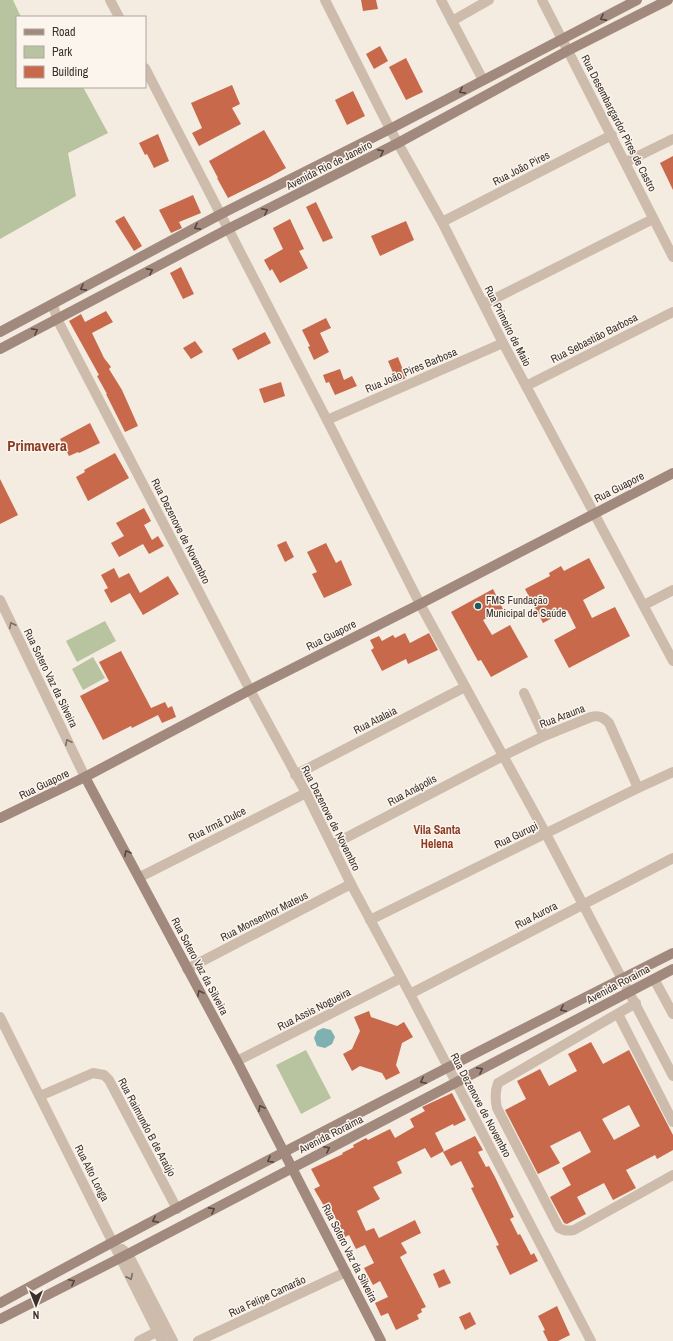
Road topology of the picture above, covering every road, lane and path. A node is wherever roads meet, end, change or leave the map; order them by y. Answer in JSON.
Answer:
{"nodes":[{"id":1,"x":110,"y":0,"type":"edge"},
{"id":2,"x":325,"y":0,"type":"edge"},
{"id":3,"x":441,"y":0,"type":"edge"},
{"id":4,"x":490,"y":0,"type":"edge"},
{"id":5,"x":542,"y":0,"type":"edge"},
{"id":6,"x":637,"y":0,"type":"edge"},
{"id":7,"x":668,"y":0,"type":"edge"},
{"id":8,"x":118,"y":16,"type":"edge"},
{"id":9,"x":452,"y":21,"type":"junction"},
{"id":10,"x":563,"y":40,"type":"junction"},
{"id":11,"x":569,"y":50,"type":"junction"},
{"id":12,"x":146,"y":70,"type":"edge"},
{"id":13,"x":483,"y":80,"type":"junction"},
{"id":14,"x":390,"y":129,"type":"junction"},
{"id":15,"x":612,"y":135,"type":"junction"},
{"id":16,"x":673,"y":139,"type":"edge"},
{"id":17,"x":398,"y":143,"type":"junction"},
{"id":18,"x":626,"y":162,"type":"junction"},
{"id":19,"x":221,"y":214,"type":"junction"},
{"id":20,"x":653,"y":219,"type":"junction"},
{"id":21,"x":442,"y":222,"type":"junction"},
{"id":22,"x":228,"y":229,"type":"junction"},
{"id":23,"x":673,"y":257,"type":"edge"},
{"id":24,"x":53,"y":304,"type":"junction"},
{"id":25,"x":484,"y":304,"type":"junction"},
{"id":26,"x":673,"y":312,"type":"edge"},
{"id":27,"x":57,"y":320,"type":"junction"},
{"id":28,"x":0,"y":332,"type":"edge"},
{"id":29,"x":503,"y":343,"type":"junction"},
{"id":30,"x":0,"y":350,"type":"edge"},
{"id":31,"x":526,"y":386,"type":"junction"},
{"id":32,"x":327,"y":420,"type":"junction"},
{"id":33,"x":673,"y":473,"type":"edge"},
{"id":34,"x":595,"y":513,"type":"junction"},
{"id":35,"x":673,"y":590,"type":"edge"},
{"id":36,"x":0,"y":600,"type":"edge"},
{"id":37,"x":420,"y":604,"type":"junction"},
{"id":38,"x":644,"y":605,"type":"junction"},
{"id":39,"x":673,"y":661,"type":"edge"},
{"id":40,"x":465,"y":687,"type":"junction"},
{"id":41,"x":250,"y":690,"type":"junction"},
{"id":42,"x":524,"y":693,"type":"dead end"},
{"id":43,"x":544,"y":736,"type":"junction"},
{"id":44,"x":503,"y":756,"type":"junction"},
{"id":45,"x":673,"y":772,"type":"edge"},
{"id":46,"x":296,"y":775,"type":"junction"},
{"id":47,"x":85,"y":777,"type":"junction"},
{"id":48,"x":638,"y":788,"type":"junction"},
{"id":49,"x":306,"y":793,"type":"junction"},
{"id":50,"x":0,"y":818,"type":"edge"},
{"id":51,"x":546,"y":834,"type":"junction"},
{"id":52,"x":332,"y":845,"type":"junction"},
{"id":53,"x":673,"y":858,"type":"edge"},
{"id":54,"x":140,"y":877,"type":"junction"},
{"id":55,"x":351,"y":884,"type":"junction"},
{"id":56,"x":583,"y":905,"type":"junction"},
{"id":57,"x":370,"y":920,"type":"junction"},
{"id":58,"x":673,"y":953,"type":"edge"},
{"id":59,"x":187,"y":969,"type":"junction"},
{"id":60,"x":673,"y":969,"type":"edge"},
{"id":61,"x":401,"y":978,"type":"junction"},
{"id":62,"x":622,"y":979,"type":"junction"},
{"id":63,"x":654,"y":979,"type":"junction"},
{"id":64,"x":630,"y":991,"type":"junction"},
{"id":65,"x":410,"y":994,"type":"junction"},
{"id":66,"x":636,"y":1003,"type":"junction"},
{"id":67,"x":618,"y":1014,"type":"junction"},
{"id":68,"x":673,"y":1014,"type":"edge"},
{"id":69,"x":0,"y":1017,"type":"edge"},
{"id":70,"x":237,"y":1061,"type":"junction"},
{"id":71,"x":448,"y":1068,"type":"junction"},
{"id":72,"x":673,"y":1076,"type":"edge"},
{"id":73,"x":456,"y":1083,"type":"junction"},
{"id":74,"x":40,"y":1096,"type":"junction"},
{"id":75,"x":673,"y":1122,"type":"edge"},
{"id":76,"x":284,"y":1152,"type":"junction"},
{"id":77,"x":292,"y":1167,"type":"junction"},
{"id":78,"x":673,"y":1175,"type":"edge"},
{"id":79,"x":177,"y":1209,"type":"junction"},
{"id":80,"x":113,"y":1242,"type":"junction"},
{"id":81,"x":125,"y":1256,"type":"junction"},
{"id":82,"x":346,"y":1272,"type":"junction"},
{"id":83,"x":0,"y":1303,"type":"edge"},
{"id":84,"x":0,"y":1319,"type":"edge"},
{"id":85,"x":162,"y":1329,"type":"junction"},
{"id":86,"x":139,"y":1341,"type":"edge"},
{"id":87,"x":162,"y":1341,"type":"edge"},
{"id":88,"x":173,"y":1341,"type":"edge"},
{"id":89,"x":198,"y":1341,"type":"edge"},
{"id":90,"x":381,"y":1341,"type":"edge"},
{"id":91,"x":591,"y":1341,"type":"edge"}],
"edges":[{"from":1,"to":8,"type":"street"},
{"from":2,"to":14,"type":"street","name":"Rua Primeiro de Maio"},
{"from":3,"to":9,"type":"street"},
{"from":4,"to":9,"type":"street"},
{"from":5,"to":10,"type":"street","name":"Rua Desembargardor Pires de Castro"},
{"from":6,"to":10,"type":"street","name":"Avenida Rio de Janeiro","one_way":true},
{"from":7,"to":11,"type":"street","name":"Avenida Rio de Janeiro"},
{"from":9,"to":13,"type":"street"},
{"from":10,"to":11,"type":"street","name":"Rua Desembargardor Pires de Castro"},
{"from":10,"to":13,"type":"street","name":"Avenida Rio de Janeiro"},
{"from":11,"to":15,"type":"street","name":"Rua Desembargardor Pires de Castro"},
{"from":11,"to":17,"type":"street","name":"Avenida Rio de Janeiro"},
{"from":12,"to":19,"type":"street"},
{"from":13,"to":14,"type":"street","name":"Avenida Rio de Janeiro","one_way":true},
{"from":14,"to":17,"type":"street","name":"Rua Primeiro de Maio"},
{"from":14,"to":19,"type":"street","name":"Avenida Rio de Janeiro"},
{"from":15,"to":18,"type":"street","name":"Rua Desembargardor Pires de Castro"},
{"from":15,"to":21,"type":"street","name":"Rua João Pires"},
{"from":16,"to":18,"type":"street"},
{"from":17,"to":21,"type":"street","name":"Rua Primeiro de Maio"},
{"from":22,"to":17,"type":"street","name":"Avenida Rio de Janeiro","one_way":true},
{"from":18,"to":20,"type":"street","name":"Rua Desembargardor Pires de Castro"},
{"from":19,"to":22,"type":"street"},
{"from":19,"to":24,"type":"street","name":"Avenida Rio de Janeiro","one_way":true},
{"from":20,"to":23,"type":"street","name":"Rua Desembargardor Pires de Castro"},
{"from":20,"to":25,"type":"street"},
{"from":21,"to":25,"type":"street","name":"Rua Primeiro de Maio"},
{"from":27,"to":22,"type":"street","name":"Avenida Rio de Janeiro","one_way":true},
{"from":22,"to":32,"type":"street"},
{"from":24,"to":27,"type":"street","name":"Rua Dezenove de Novembro"},
{"from":24,"to":28,"type":"street","name":"Avenida Rio de Janeiro"},
{"from":25,"to":29,"type":"street","name":"Rua Primeiro de Maio"},
{"from":26,"to":31,"type":"street","name":"Rua Sebastião Barbosa"},
{"from":30,"to":27,"type":"street","name":"Avenida Rio de Janeiro","one_way":true},
{"from":27,"to":41,"type":"street","name":"Rua Dezenove de Novembro"},
{"from":29,"to":31,"type":"street","name":"Rua Primeiro de Maio"},
{"from":29,"to":32,"type":"street","name":"Rua João Pires Barbosa"},
{"from":31,"to":34,"type":"street","name":"Rua Primeiro de Maio"},
{"from":32,"to":37,"type":"street"},
{"from":33,"to":34,"type":"street","name":"Rua Guapore"},
{"from":34,"to":37,"type":"street","name":"Rua Guapore"},
{"from":34,"to":38,"type":"street","name":"Rua Primeiro de Maio"},
{"from":35,"to":38,"type":"street"},
{"from":47,"to":36,"type":"street","name":"Rua Sotero Vaz da Silveira","one_way":true},
{"from":37,"to":40,"type":"street"},
{"from":37,"to":41,"type":"street","name":"Rua Guapore"},
{"from":38,"to":39,"type":"street","name":"Rua Primeiro de Maio"},
{"from":40,"to":44,"type":"street"},
{"from":40,"to":46,"type":"street","name":"Rua Atalaia"},
{"from":41,"to":46,"type":"street","name":"Rua Dezenove de Novembro"},
{"from":41,"to":47,"type":"street","name":"Rua Guapore"},
{"from":42,"to":43,"type":"street"},
{"from":43,"to":44,"type":"street","name":"Rua Arauna"},
{"from":43,"to":48,"type":"street","name":"Rua Arauna"},
{"from":44,"to":51,"type":"street"},
{"from":44,"to":52,"type":"street","name":"Rua Anápolis"},
{"from":45,"to":48,"type":"street","name":"Rua Gurupi"},
{"from":46,"to":49,"type":"street","name":"Rua Dezenove de Novembro"},
{"from":47,"to":50,"type":"street","name":"Rua Guapore"},
{"from":54,"to":47,"type":"street","name":"Rua Sotero Vaz da Silveira","one_way":true},
{"from":48,"to":51,"type":"street","name":"Rua Gurupi"},
{"from":49,"to":52,"type":"street","name":"Rua Dezenove de Novembro"},
{"from":49,"to":54,"type":"street","name":"Rua Irmã Dulce"},
{"from":51,"to":56,"type":"street"},
{"from":51,"to":57,"type":"street","name":"Rua Gurupi"},
{"from":52,"to":55,"type":"street","name":"Rua Dezenove de Novembro"},
{"from":53,"to":56,"type":"street","name":"Rua Aurora"},
{"from":54,"to":59,"type":"street","name":"Rua Sotero Vaz da Silveira"},
{"from":55,"to":57,"type":"street","name":"Rua Dezenove de Novembro"},
{"from":55,"to":59,"type":"street","name":"Rua Monsenhor Mateus"},
{"from":56,"to":62,"type":"street"},
{"from":56,"to":65,"type":"street","name":"Rua Aurora"},
{"from":57,"to":61,"type":"street","name":"Rua Dezenove de Novembro"},
{"from":58,"to":62,"type":"street","name":"Avenida Roraima"},
{"from":70,"to":59,"type":"street","name":"Rua Sotero Vaz da Silveira","one_way":true},
{"from":60,"to":63,"type":"street","name":"Avenida Roraima"},
{"from":61,"to":65,"type":"street","name":"Rua Dezenove de Novembro"},
{"from":61,"to":70,"type":"street","name":"Rua Assis Nogueira"},
{"from":62,"to":64,"type":"street"},
{"from":62,"to":71,"type":"street","name":"Avenida Roraima","one_way":true},
{"from":63,"to":64,"type":"street","name":"Avenida Roraima"},
{"from":63,"to":68,"type":"street"},
{"from":64,"to":66,"type":"street"},
{"from":73,"to":64,"type":"street","name":"Avenida Roraima","one_way":true},
{"from":65,"to":71,"type":"street","name":"Rua Dezenove de Novembro"},
{"from":66,"to":67,"type":"street"},
{"from":66,"to":72,"type":"street"},
{"from":67,"to":75,"type":"street"},
{"from":67,"to":78,"type":"street"},
{"from":69,"to":74,"type":"street","name":"Rua Alto Longa"},
{"from":76,"to":70,"type":"street","name":"Rua Sotero Vaz da Silveira","one_way":true},
{"from":71,"to":73,"type":"street","name":"Rua Dezenove de Novembro"},
{"from":71,"to":76,"type":"street","name":"Avenida Roraima","one_way":true},
{"from":77,"to":73,"type":"street","name":"Avenida Roraima","one_way":true},
{"from":73,"to":91,"type":"street","name":"Rua Dezenove de Novembro"},
{"from":74,"to":79,"type":"street","name":"Rua Raimundo B de Araújo"},
{"from":74,"to":80,"type":"street","name":"Rua Alto Longa"},
{"from":76,"to":77,"type":"street","name":"Rua Sotero Vaz da Silveira"},
{"from":76,"to":79,"type":"street","name":"Avenida Roraima","one_way":true},
{"from":81,"to":77,"type":"street","name":"Avenida Roraima","one_way":true},
{"from":77,"to":82,"type":"street","name":"Rua Sotero Vaz da Silveira"},
{"from":79,"to":80,"type":"street","name":"Avenida Roraima","one_way":true},
{"from":80,"to":81,"type":"street"},
{"from":80,"to":83,"type":"street","name":"Avenida Roraima"},
{"from":84,"to":81,"type":"street","name":"Avenida Roraima","one_way":true},
{"from":81,"to":85,"type":"street"},
{"from":82,"to":89,"type":"street","name":"Rua Felipe Camarão"},
{"from":82,"to":90,"type":"street","name":"Rua Sotero Vaz da Silveira"},
{"from":85,"to":86,"type":"street"},
{"from":85,"to":87,"type":"street"},
{"from":85,"to":88,"type":"street"}]}
